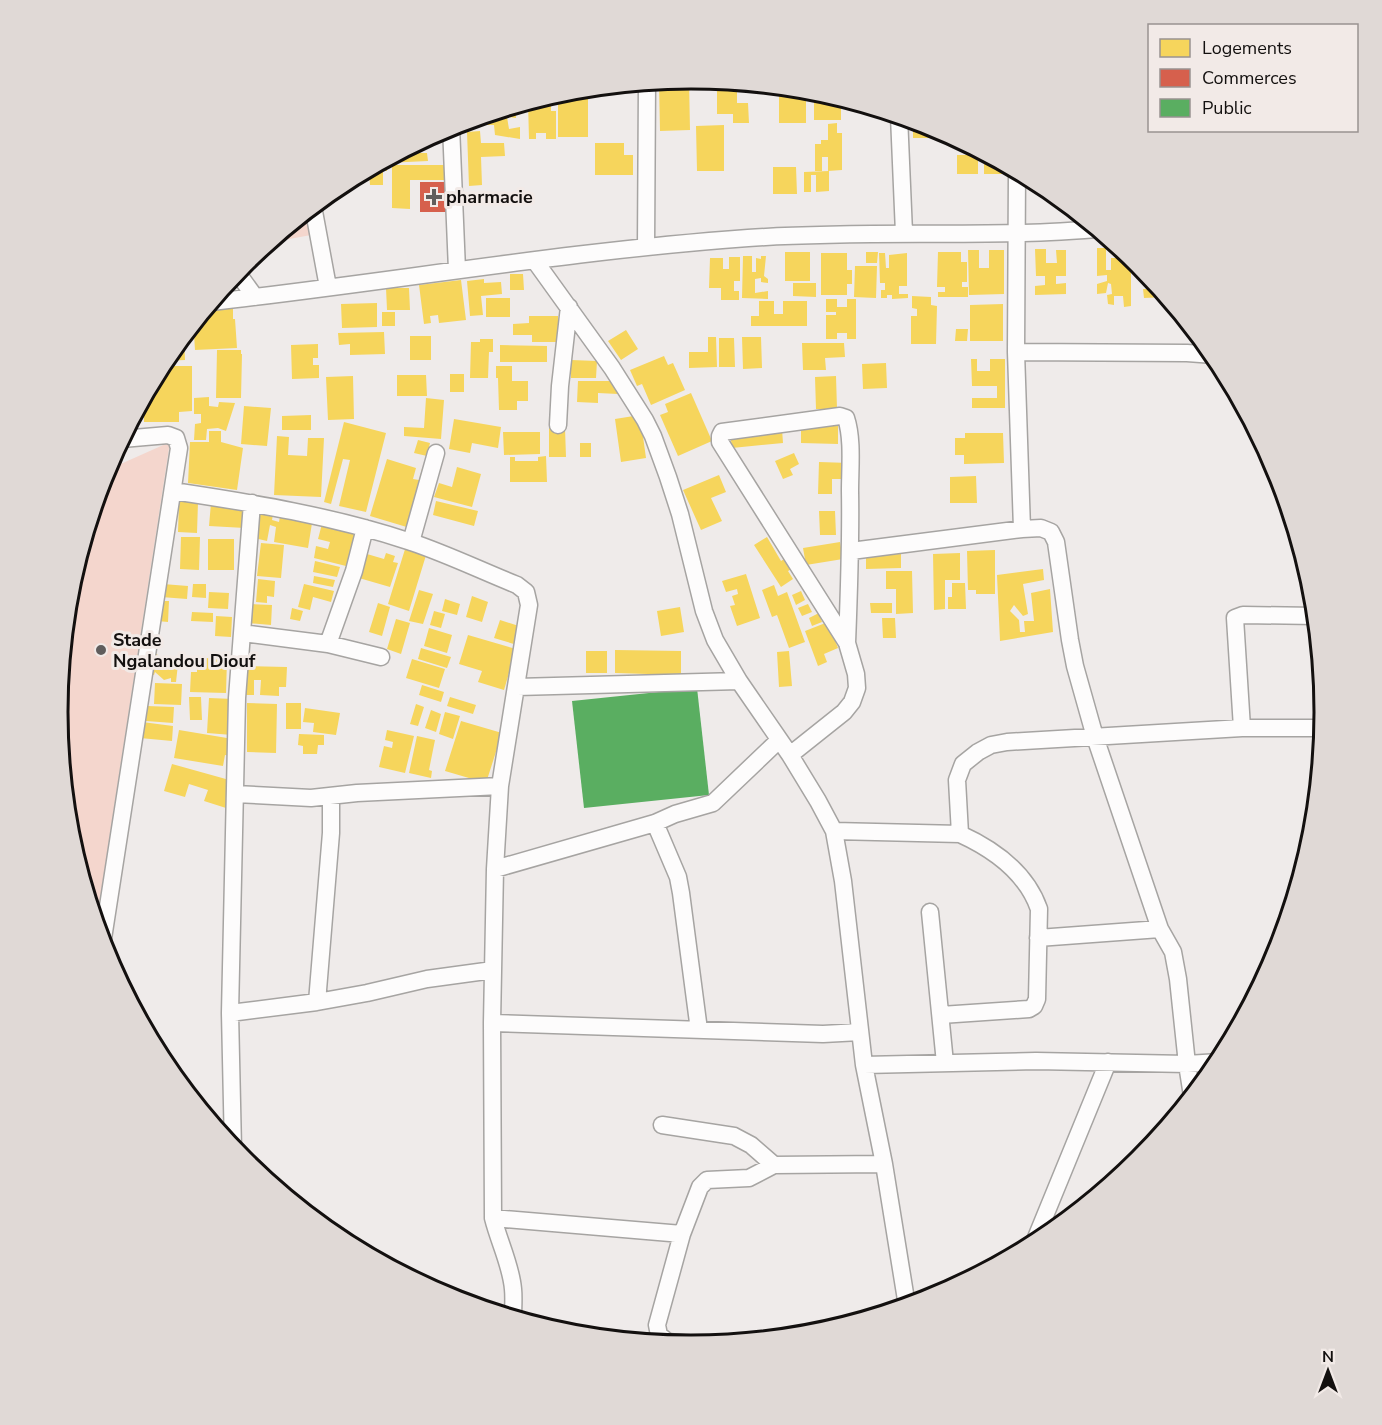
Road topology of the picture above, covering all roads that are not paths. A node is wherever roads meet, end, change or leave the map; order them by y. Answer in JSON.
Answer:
{"nodes":[{"id":1,"x":647,"y":90,"type":"edge"},
{"id":2,"x":899,"y":125,"type":"edge"},
{"id":3,"x":451,"y":136,"type":"edge"},
{"id":4,"x":1017,"y":182,"type":"edge"},
{"id":5,"x":315,"y":215,"type":"edge"},
{"id":6,"x":1085,"y":230,"type":"edge"},
{"id":7,"x":904,"y":233,"type":"junction"},
{"id":8,"x":1016,"y":233,"type":"junction"},
{"id":9,"x":646,"y":247,"type":"junction"},
{"id":10,"x":535,"y":261,"type":"junction"},
{"id":11,"x":457,"y":270,"type":"junction"},
{"id":12,"x":243,"y":280,"type":"edge"},
{"id":13,"x":328,"y":287,"type":"junction"},
{"id":14,"x":255,"y":297,"type":"junction"},
{"id":15,"x":222,"y":301,"type":"edge"},
{"id":16,"x":569,"y":308,"type":"junction"},
{"id":17,"x":1016,"y":352,"type":"junction"},
{"id":18,"x":1201,"y":354,"type":"edge"},
{"id":19,"x":558,"y":425,"type":"dead end"},
{"id":20,"x":131,"y":438,"type":"edge"},
{"id":21,"x":436,"y":453,"type":"dead end"},
{"id":22,"x":172,"y":491,"type":"junction"},
{"id":23,"x":252,"y":503,"type":"junction"},
{"id":24,"x":364,"y":528,"type":"junction"},
{"id":25,"x":1022,"y":530,"type":"junction"},
{"id":26,"x":411,"y":542,"type":"junction"},
{"id":27,"x":850,"y":551,"type":"junction"},
{"id":28,"x":1307,"y":616,"type":"edge"},
{"id":29,"x":242,"y":633,"type":"junction"},
{"id":30,"x":848,"y":643,"type":"junction"},
{"id":31,"x":328,"y":644,"type":"junction"},
{"id":32,"x":381,"y":657,"type":"dead end"},
{"id":33,"x":740,"y":681,"type":"junction"},
{"id":34,"x":517,"y":687,"type":"junction"},
{"id":35,"x":1242,"y":728,"type":"junction"},
{"id":36,"x":1314,"y":728,"type":"edge"},
{"id":37,"x":1095,"y":737,"type":"junction"},
{"id":38,"x":779,"y":740,"type":"junction"},
{"id":39,"x":790,"y":755,"type":"junction"},
{"id":40,"x":500,"y":786,"type":"junction"},
{"id":41,"x":235,"y":794,"type":"junction"},
{"id":42,"x":331,"y":796,"type":"junction"},
{"id":43,"x":655,"y":823,"type":"junction"},
{"id":44,"x":834,"y":831,"type":"junction"},
{"id":45,"x":960,"y":834,"type":"junction"},
{"id":46,"x":495,"y":869,"type":"junction"},
{"id":47,"x":930,"y":912,"type":"dead end"},
{"id":48,"x":105,"y":924,"type":"edge"},
{"id":49,"x":1160,"y":929,"type":"junction"},
{"id":50,"x":1038,"y":938,"type":"junction"},
{"id":51,"x":493,"y":970,"type":"junction"},
{"id":52,"x":317,"y":1002,"type":"junction"},
{"id":53,"x":230,"y":1013,"type":"junction"},
{"id":54,"x":941,"y":1015,"type":"junction"},
{"id":55,"x":492,"y":1023,"type":"junction"},
{"id":56,"x":699,"y":1029,"type":"junction"},
{"id":57,"x":860,"y":1032,"type":"junction"},
{"id":58,"x":1108,"y":1062,"type":"junction"},
{"id":59,"x":945,"y":1063,"type":"junction"},
{"id":60,"x":1206,"y":1063,"type":"edge"},
{"id":61,"x":1187,"y":1064,"type":"junction"},
{"id":62,"x":864,"y":1065,"type":"junction"},
{"id":63,"x":1190,"y":1086,"type":"edge"},
{"id":64,"x":662,"y":1125,"type":"dead end"},
{"id":65,"x":233,"y":1135,"type":"edge"},
{"id":66,"x":884,"y":1164,"type":"junction"},
{"id":67,"x":774,"y":1165,"type":"junction"},
{"id":68,"x":494,"y":1218,"type":"junction"},
{"id":69,"x":1038,"y":1230,"type":"edge"},
{"id":70,"x":682,"y":1234,"type":"junction"},
{"id":71,"x":906,"y":1298,"type":"edge"},
{"id":72,"x":513,"y":1310,"type":"edge"},
{"id":73,"x":659,"y":1335,"type":"edge"}],
"edges":[{"from":1,"to":9,"type":"street"},
{"from":2,"to":7,"type":"street"},
{"from":3,"to":11,"type":"street"},
{"from":4,"to":8,"type":"street"},
{"from":5,"to":13,"type":"street"},
{"from":6,"to":8,"type":"street"},
{"from":7,"to":8,"type":"street"},
{"from":7,"to":9,"type":"street"},
{"from":8,"to":17,"type":"street"},
{"from":9,"to":10,"type":"street"},
{"from":10,"to":11,"type":"street"},
{"from":10,"to":16,"type":"street"},
{"from":11,"to":13,"type":"street"},
{"from":12,"to":14,"type":"street"},
{"from":13,"to":14,"type":"street"},
{"from":14,"to":15,"type":"street"},
{"from":16,"to":19,"type":"street"},
{"from":16,"to":33,"type":"street"},
{"from":17,"to":18,"type":"street"},
{"from":17,"to":25,"type":"street"},
{"from":20,"to":22,"type":"street"},
{"from":21,"to":26,"type":"street"},
{"from":22,"to":23,"type":"street"},
{"from":22,"to":48,"type":"street"},
{"from":23,"to":24,"type":"street"},
{"from":23,"to":29,"type":"street"},
{"from":24,"to":26,"type":"street"},
{"from":24,"to":31,"type":"street"},
{"from":25,"to":27,"type":"street"},
{"from":25,"to":37,"type":"street"},
{"from":26,"to":34,"type":"street"},
{"from":27,"to":30,"type":"street"},
{"from":27,"to":30,"type":"street"},
{"from":28,"to":35,"type":"street"},
{"from":29,"to":31,"type":"street"},
{"from":29,"to":41,"type":"street"},
{"from":30,"to":39,"type":"street"},
{"from":31,"to":32,"type":"street"},
{"from":33,"to":34,"type":"street"},
{"from":33,"to":38,"type":"street"},
{"from":34,"to":40,"type":"street"},
{"from":35,"to":36,"type":"street"},
{"from":35,"to":37,"type":"street"},
{"from":37,"to":45,"type":"street"},
{"from":37,"to":49,"type":"street"},
{"from":38,"to":39,"type":"street"},
{"from":38,"to":43,"type":"street"},
{"from":39,"to":44,"type":"street"},
{"from":40,"to":42,"type":"street"},
{"from":40,"to":46,"type":"street"},
{"from":41,"to":42,"type":"street"},
{"from":41,"to":53,"type":"street"},
{"from":42,"to":52,"type":"street"},
{"from":43,"to":46,"type":"street"},
{"from":43,"to":56,"type":"street"},
{"from":44,"to":45,"type":"street"},
{"from":44,"to":57,"type":"street"},
{"from":45,"to":50,"type":"street"},
{"from":46,"to":51,"type":"street"},
{"from":47,"to":54,"type":"street"},
{"from":49,"to":50,"type":"street"},
{"from":49,"to":61,"type":"street"},
{"from":50,"to":54,"type":"street"},
{"from":51,"to":52,"type":"street"},
{"from":51,"to":55,"type":"street"},
{"from":52,"to":53,"type":"street"},
{"from":53,"to":65,"type":"street"},
{"from":54,"to":59,"type":"street"},
{"from":55,"to":56,"type":"street"},
{"from":55,"to":68,"type":"street"},
{"from":56,"to":57,"type":"street"},
{"from":57,"to":62,"type":"street"},
{"from":58,"to":59,"type":"street"},
{"from":58,"to":61,"type":"street"},
{"from":58,"to":69,"type":"street"},
{"from":59,"to":62,"type":"street"},
{"from":60,"to":61,"type":"street"},
{"from":61,"to":63,"type":"street"},
{"from":62,"to":66,"type":"street"},
{"from":64,"to":67,"type":"street"},
{"from":66,"to":67,"type":"street"},
{"from":66,"to":71,"type":"street"},
{"from":67,"to":70,"type":"street"},
{"from":68,"to":70,"type":"street"},
{"from":68,"to":72,"type":"street"},
{"from":70,"to":73,"type":"street"}]}
